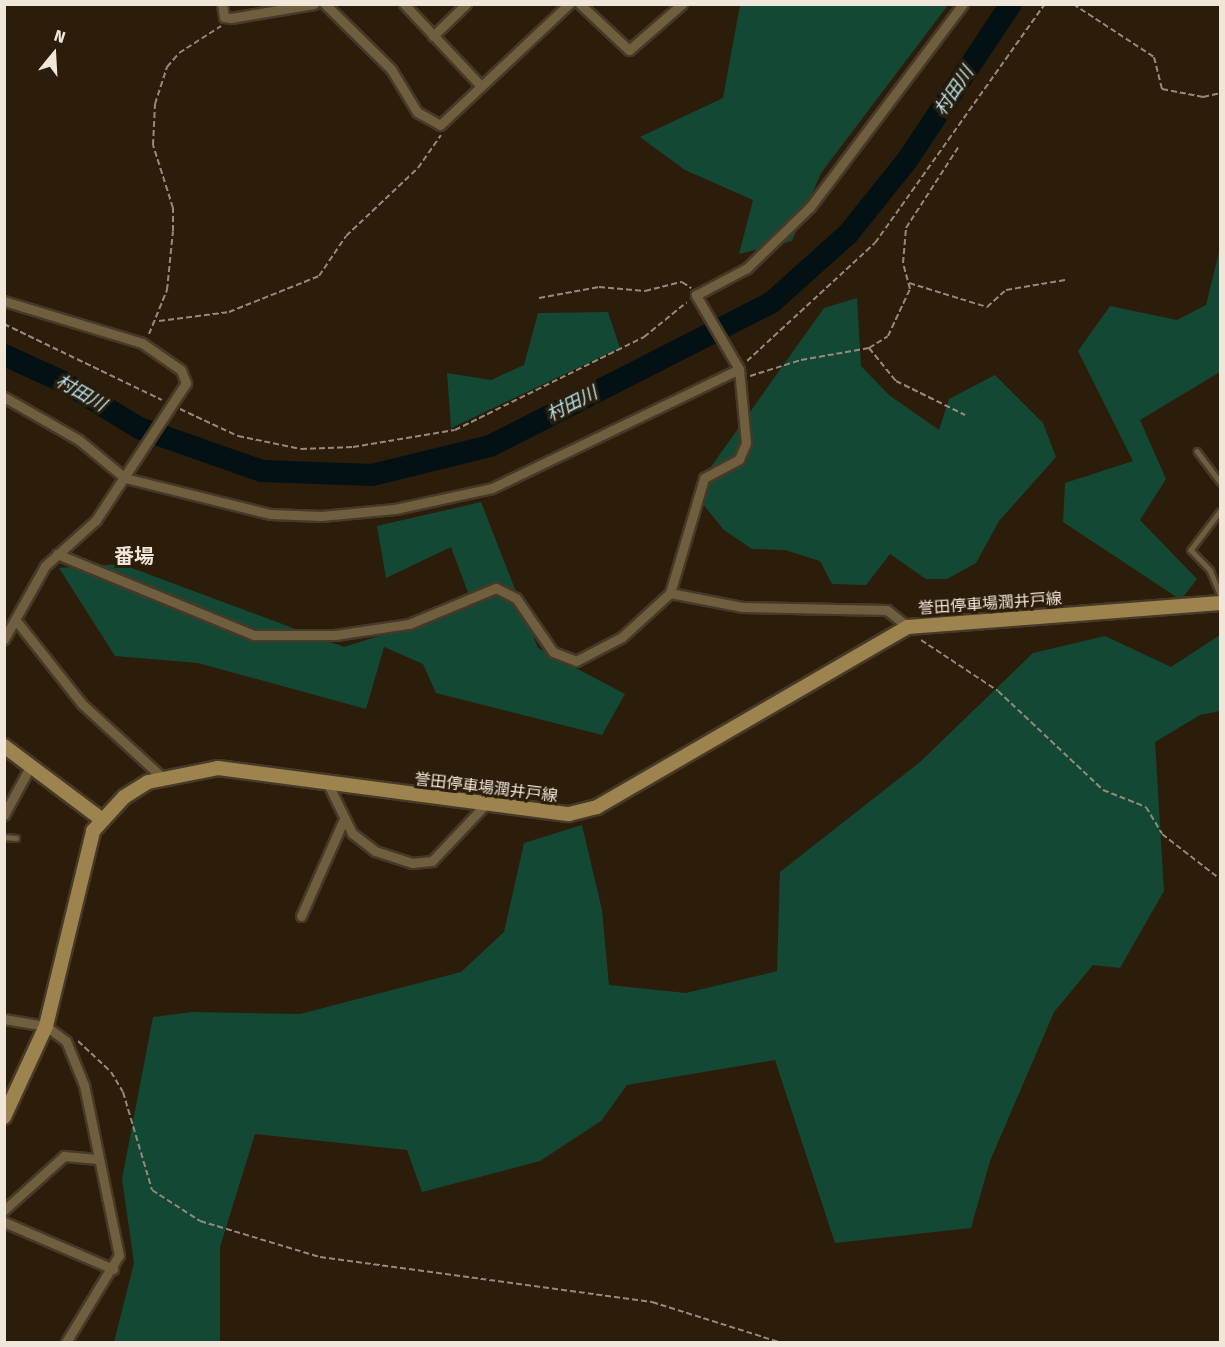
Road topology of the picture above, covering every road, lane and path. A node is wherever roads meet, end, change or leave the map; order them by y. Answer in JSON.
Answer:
{"nodes":[{"id":1,"x":222,"y":4,"type":"edge"},
{"id":2,"x":314,"y":4,"type":"edge"},
{"id":3,"x":325,"y":4,"type":"edge"},
{"id":4,"x":404,"y":4,"type":"edge"},
{"id":5,"x":466,"y":4,"type":"edge"},
{"id":6,"x":569,"y":4,"type":"edge"},
{"id":7,"x":580,"y":4,"type":"edge"},
{"id":8,"x":682,"y":4,"type":"edge"},
{"id":9,"x":963,"y":4,"type":"edge"},
{"id":10,"x":1046,"y":4,"type":"edge"},
{"id":11,"x":1073,"y":4,"type":"edge"},
{"id":12,"x":224,"y":17,"type":"junction"},
{"id":13,"x":433,"y":36,"type":"junction"},
{"id":14,"x":481,"y":87,"type":"junction"},
{"id":15,"x":1221,"y":93,"type":"edge"},
{"id":16,"x":448,"y":119,"type":"junction"},
{"id":17,"x":959,"y":146,"type":"dead end"},
{"id":18,"x":4,"y":171,"type":"edge"},
{"id":19,"x":4,"y":196,"type":"edge"},
{"id":20,"x":1065,"y":280,"type":"dead end"},
{"id":21,"x":909,"y":283,"type":"junction"},
{"id":22,"x":696,"y":295,"type":"junction"},
{"id":23,"x":539,"y":298,"type":"dead end"},
{"id":24,"x":4,"y":301,"type":"edge"},
{"id":25,"x":159,"y":321,"type":"junction"},
{"id":26,"x":4,"y":324,"type":"edge"},
{"id":27,"x":142,"y":343,"type":"junction"},
{"id":28,"x":869,"y":348,"type":"junction"},
{"id":29,"x":739,"y":369,"type":"junction"},
{"id":30,"x":742,"y":381,"type":"junction"},
{"id":31,"x":4,"y":397,"type":"edge"},
{"id":32,"x":171,"y":405,"type":"junction"},
{"id":33,"x":965,"y":415,"type":"dead end"},
{"id":34,"x":1197,"y":451,"type":"dead end"},
{"id":35,"x":125,"y":478,"type":"junction"},
{"id":36,"x":1221,"y":482,"type":"edge"},
{"id":37,"x":1221,"y":513,"type":"edge"},
{"id":38,"x":57,"y":554,"type":"junction"},
{"id":39,"x":670,"y":593,"type":"junction"},
{"id":40,"x":1221,"y":593,"type":"edge"},
{"id":41,"x":1221,"y":603,"type":"edge"},
{"id":42,"x":18,"y":623,"type":"junction"},
{"id":43,"x":908,"y":627,"type":"junction"},
{"id":44,"x":4,"y":639,"type":"edge"},
{"id":45,"x":4,"y":746,"type":"edge"},
{"id":46,"x":30,"y":766,"type":"junction"},
{"id":47,"x":162,"y":777,"type":"junction"},
{"id":48,"x":328,"y":784,"type":"junction"},
{"id":49,"x":484,"y":806,"type":"junction"},
{"id":50,"x":4,"y":815,"type":"edge"},
{"id":51,"x":100,"y":818,"type":"junction"},
{"id":52,"x":344,"y":821,"type":"junction"},
{"id":53,"x":4,"y":837,"type":"edge"},
{"id":54,"x":16,"y":838,"type":"dead end"},
{"id":55,"x":1221,"y":879,"type":"edge"},
{"id":56,"x":301,"y":916,"type":"dead end"},
{"id":57,"x":4,"y":1019,"type":"edge"},
{"id":58,"x":46,"y":1026,"type":"junction"},
{"id":59,"x":66,"y":1041,"type":"junction"},
{"id":60,"x":4,"y":1117,"type":"edge"},
{"id":61,"x":98,"y":1160,"type":"junction"},
{"id":62,"x":4,"y":1210,"type":"edge"},
{"id":63,"x":4,"y":1222,"type":"edge"},
{"id":64,"x":113,"y":1269,"type":"junction"},
{"id":65,"x":66,"y":1342,"type":"edge"},
{"id":66,"x":779,"y":1342,"type":"edge"}],
"edges":[{"from":1,"to":12,"type":"street"},
{"from":2,"to":12,"type":"street"},
{"from":3,"to":16,"type":"street"},
{"from":4,"to":13,"type":"street"},
{"from":5,"to":13,"type":"street"},
{"from":6,"to":14,"type":"street"},
{"from":7,"to":8,"type":"street"},
{"from":9,"to":22,"type":"street"},
{"from":10,"to":29,"type":"path"},
{"from":11,"to":15,"type":"path"},
{"from":12,"to":25,"type":"path"},
{"from":13,"to":14,"type":"street"},
{"from":14,"to":16,"type":"street"},
{"from":16,"to":25,"type":"path"},
{"from":17,"to":21,"type":"path"},
{"from":18,"to":19,"type":"path"},
{"from":20,"to":21,"type":"path"},
{"from":21,"to":28,"type":"path"},
{"from":22,"to":23,"type":"path"},
{"from":22,"to":29,"type":"street"},
{"from":22,"to":32,"type":"path"},
{"from":24,"to":27,"type":"street"},
{"from":25,"to":27,"type":"path"},
{"from":26,"to":32,"type":"path"},
{"from":27,"to":32,"type":"street"},
{"from":28,"to":30,"type":"path"},
{"from":28,"to":33,"type":"path"},
{"from":29,"to":30,"type":"street"},
{"from":29,"to":35,"type":"street"},
{"from":30,"to":39,"type":"street"},
{"from":31,"to":35,"type":"street"},
{"from":32,"to":35,"type":"street"},
{"from":34,"to":36,"type":"lane"},
{"from":35,"to":38,"type":"street"},
{"from":37,"to":40,"type":"lane"},
{"from":38,"to":39,"type":"street"},
{"from":38,"to":42,"type":"street"},
{"from":39,"to":43,"type":"street"},
{"from":41,"to":43,"type":"main road","name":"誉田停車場潤井戸線"},
{"from":42,"to":44,"type":"street"},
{"from":42,"to":47,"type":"street"},
{"from":43,"to":49,"type":"main road","name":"誉田停車場潤井戸線"},
{"from":43,"to":55,"type":"path"},
{"from":45,"to":46,"type":"main road"},
{"from":46,"to":50,"type":"street"},
{"from":46,"to":51,"type":"main road"},
{"from":47,"to":48,"type":"main road","name":"誉田停車場潤井戸線"},
{"from":47,"to":51,"type":"main road","name":"誉田停車場潤井戸線"},
{"from":48,"to":49,"type":"main road","name":"誉田停車場潤井戸線"},
{"from":48,"to":52,"type":"street"},
{"from":49,"to":52,"type":"street"},
{"from":51,"to":58,"type":"main road","name":"誉田停車場潤井戸線"},
{"from":52,"to":56,"type":"street"},
{"from":53,"to":54,"type":"lane"},
{"from":57,"to":58,"type":"street"},
{"from":58,"to":59,"type":"street"},
{"from":58,"to":60,"type":"main road","name":"誉田停車場潤井戸線"},
{"from":59,"to":61,"type":"street"},
{"from":59,"to":66,"type":"path"},
{"from":61,"to":62,"type":"street"},
{"from":61,"to":64,"type":"street"},
{"from":63,"to":64,"type":"street"},
{"from":64,"to":65,"type":"street"}]}
